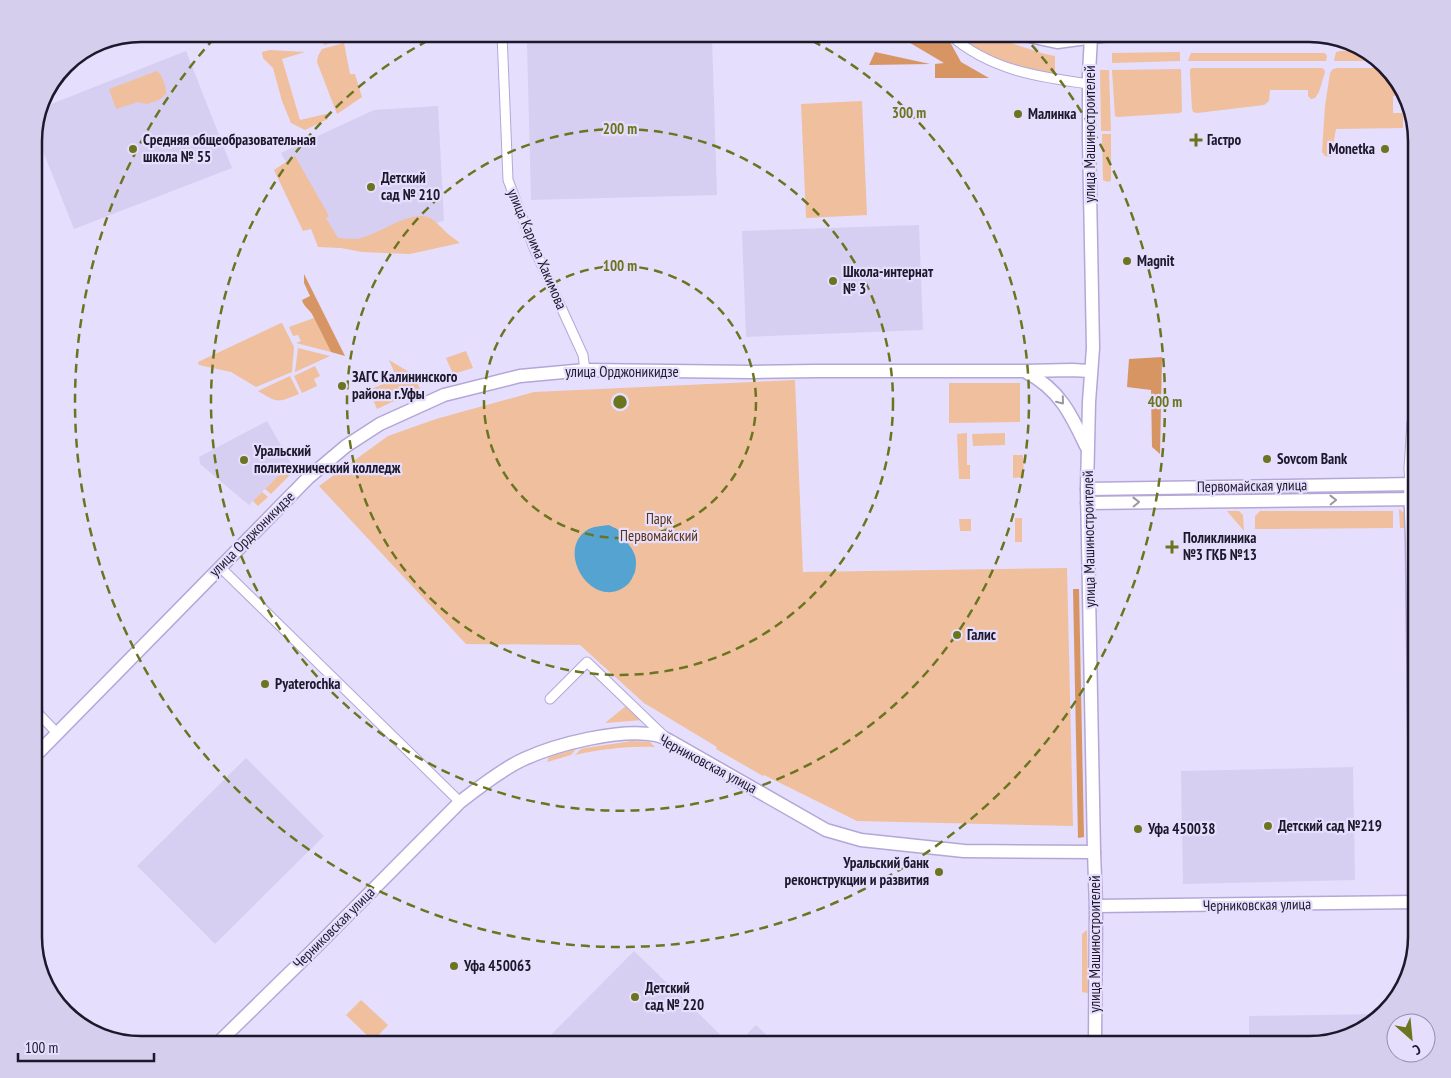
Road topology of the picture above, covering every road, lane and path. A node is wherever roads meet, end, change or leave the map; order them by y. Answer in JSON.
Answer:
{"nodes":[{"id":1,"x":502,"y":42,"type":"edge"},
{"id":2,"x":959,"y":42,"type":"edge"},
{"id":3,"x":1087,"y":42,"type":"edge"},
{"id":4,"x":1089,"y":84,"type":"junction"},
{"id":5,"x":585,"y":370,"type":"junction"},
{"id":6,"x":1024,"y":371,"type":"junction"},
{"id":7,"x":1090,"y":371,"type":"junction"},
{"id":8,"x":1087,"y":449,"type":"junction"},
{"id":9,"x":1408,"y":484,"type":"edge"},
{"id":10,"x":1087,"y":489,"type":"junction"},
{"id":11,"x":1408,"y":499,"type":"edge"},
{"id":12,"x":1087,"y":503,"type":"junction"},
{"id":13,"x":220,"y":567,"type":"junction"},
{"id":14,"x":550,"y":699,"type":"dead end"},
{"id":15,"x":43,"y":718,"type":"edge"},
{"id":16,"x":57,"y":733,"type":"junction"},
{"id":17,"x":670,"y":741,"type":"junction"},
{"id":18,"x":43,"y":748,"type":"edge"},
{"id":19,"x":460,"y":802,"type":"junction"},
{"id":20,"x":1094,"y":852,"type":"junction"},
{"id":21,"x":1408,"y":902,"type":"edge"},
{"id":22,"x":1096,"y":906,"type":"junction"},
{"id":23,"x":225,"y":1036,"type":"edge"},
{"id":24,"x":1096,"y":1036,"type":"edge"}],
"edges":[{"from":1,"to":5,"type":"street","name":"улица Карима Хакимова"},
{"from":2,"to":4,"type":"street"},
{"from":3,"to":4,"type":"main road","name":"улица Машиностроителей"},
{"from":4,"to":7,"type":"main road","name":"улица Машиностроителей"},
{"from":5,"to":6,"type":"main road","name":"улица Орджоникидзе"},
{"from":5,"to":13,"type":"main road","name":"улица Орджоникидзе"},
{"from":6,"to":7,"type":"main road","name":"улица Орджоникидзе"},
{"from":6,"to":8,"type":"main road","one_way":true},
{"from":7,"to":8,"type":"main road","name":"улица Машиностроителей"},
{"from":8,"to":10,"type":"main road","name":"улица Машиностроителей"},
{"from":9,"to":10,"type":"main road","name":"Первомайская улица"},
{"from":10,"to":12,"type":"main road","name":"улица Машиностроителей"},
{"from":12,"to":11,"type":"main road","name":"Первомайская улица","one_way":true},
{"from":12,"to":20,"type":"main road","name":"улица Машиностроителей"},
{"from":13,"to":16,"type":"main road","name":"улица Орджоникидзе"},
{"from":13,"to":19,"type":"street"},
{"from":14,"to":17,"type":"street"},
{"from":15,"to":16,"type":"street"},
{"from":16,"to":18,"type":"main road","name":"улица Орджоникидзе"},
{"from":17,"to":19,"type":"main road","name":"Черниковская улица"},
{"from":17,"to":20,"type":"main road","name":"Черниковская улица"},
{"from":19,"to":23,"type":"main road","name":"Черниковская улица"},
{"from":20,"to":22,"type":"main road","name":"улица Машиностроителей"},
{"from":21,"to":22,"type":"main road","name":"Черниковская улица"},
{"from":22,"to":24,"type":"main road","name":"улица Машиностроителей"}]}
